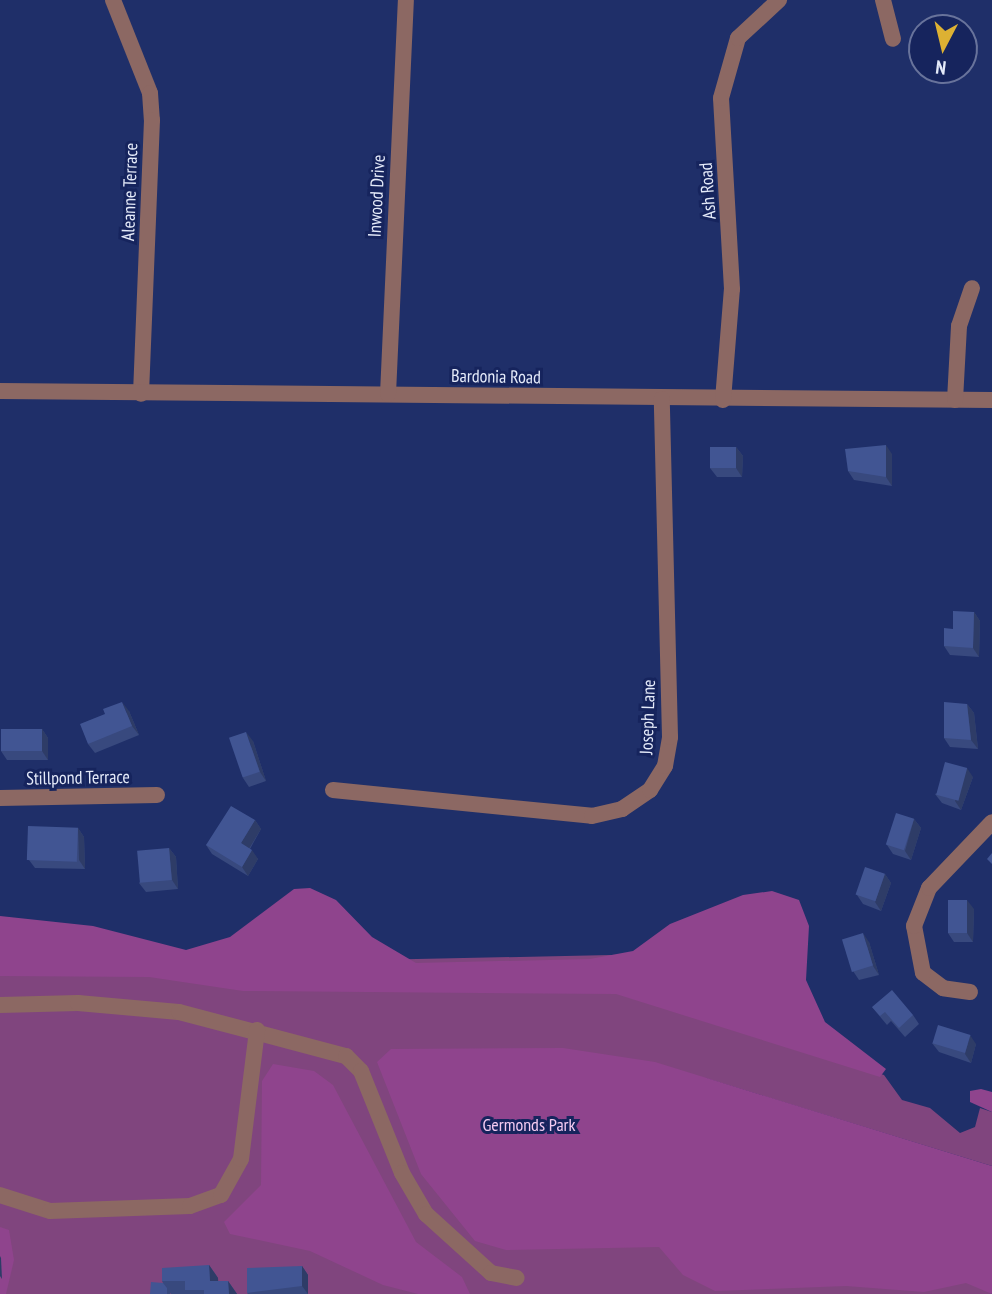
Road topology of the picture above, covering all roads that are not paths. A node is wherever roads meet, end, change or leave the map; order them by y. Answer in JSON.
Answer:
{"nodes":[{"id":1,"x":113,"y":0,"type":"edge"},
{"id":2,"x":406,"y":0,"type":"edge"},
{"id":3,"x":779,"y":0,"type":"edge"},
{"id":4,"x":883,"y":0,"type":"edge"},
{"id":5,"x":893,"y":39,"type":"dead end"},
{"id":6,"x":972,"y":288,"type":"dead end"},
{"id":7,"x":0,"y":391,"type":"edge"},
{"id":8,"x":141,"y":394,"type":"junction"},
{"id":9,"x":388,"y":394,"type":"junction"},
{"id":10,"x":662,"y":399,"type":"junction"},
{"id":11,"x":723,"y":400,"type":"junction"},
{"id":12,"x":955,"y":400,"type":"junction"},
{"id":13,"x":992,"y":401,"type":"edge"},
{"id":14,"x":334,"y":790,"type":"dead end"},
{"id":15,"x":158,"y":795,"type":"dead end"},
{"id":16,"x":0,"y":798,"type":"edge"},
{"id":17,"x":992,"y":822,"type":"edge"},
{"id":18,"x":970,"y":992,"type":"dead end"},
{"id":19,"x":0,"y":1005,"type":"edge"},
{"id":20,"x":257,"y":1030,"type":"junction"},
{"id":21,"x":0,"y":1195,"type":"edge"},
{"id":22,"x":517,"y":1278,"type":"dead end"}],
"edges":[{"from":1,"to":8,"type":"street","name":"Aleanne Terrace"},
{"from":2,"to":9,"type":"street","name":"Inwood Drive"},
{"from":3,"to":11,"type":"street","name":"Ash Road"},
{"from":4,"to":5,"type":"street"},
{"from":6,"to":12,"type":"street"},
{"from":7,"to":8,"type":"street","name":"Bardonia Road"},
{"from":8,"to":9,"type":"street","name":"Bardonia Road"},
{"from":9,"to":10,"type":"street","name":"Bardonia Road"},
{"from":10,"to":11,"type":"street","name":"Bardonia Road"},
{"from":10,"to":14,"type":"street","name":"Joseph Lane"},
{"from":11,"to":12,"type":"street","name":"Bardonia Road"},
{"from":12,"to":13,"type":"street","name":"Bardonia Road"},
{"from":15,"to":16,"type":"street","name":"Stillpond Terrace"},
{"from":17,"to":18,"type":"street"},
{"from":19,"to":20,"type":"street"},
{"from":20,"to":21,"type":"street"},
{"from":20,"to":22,"type":"street"}]}
